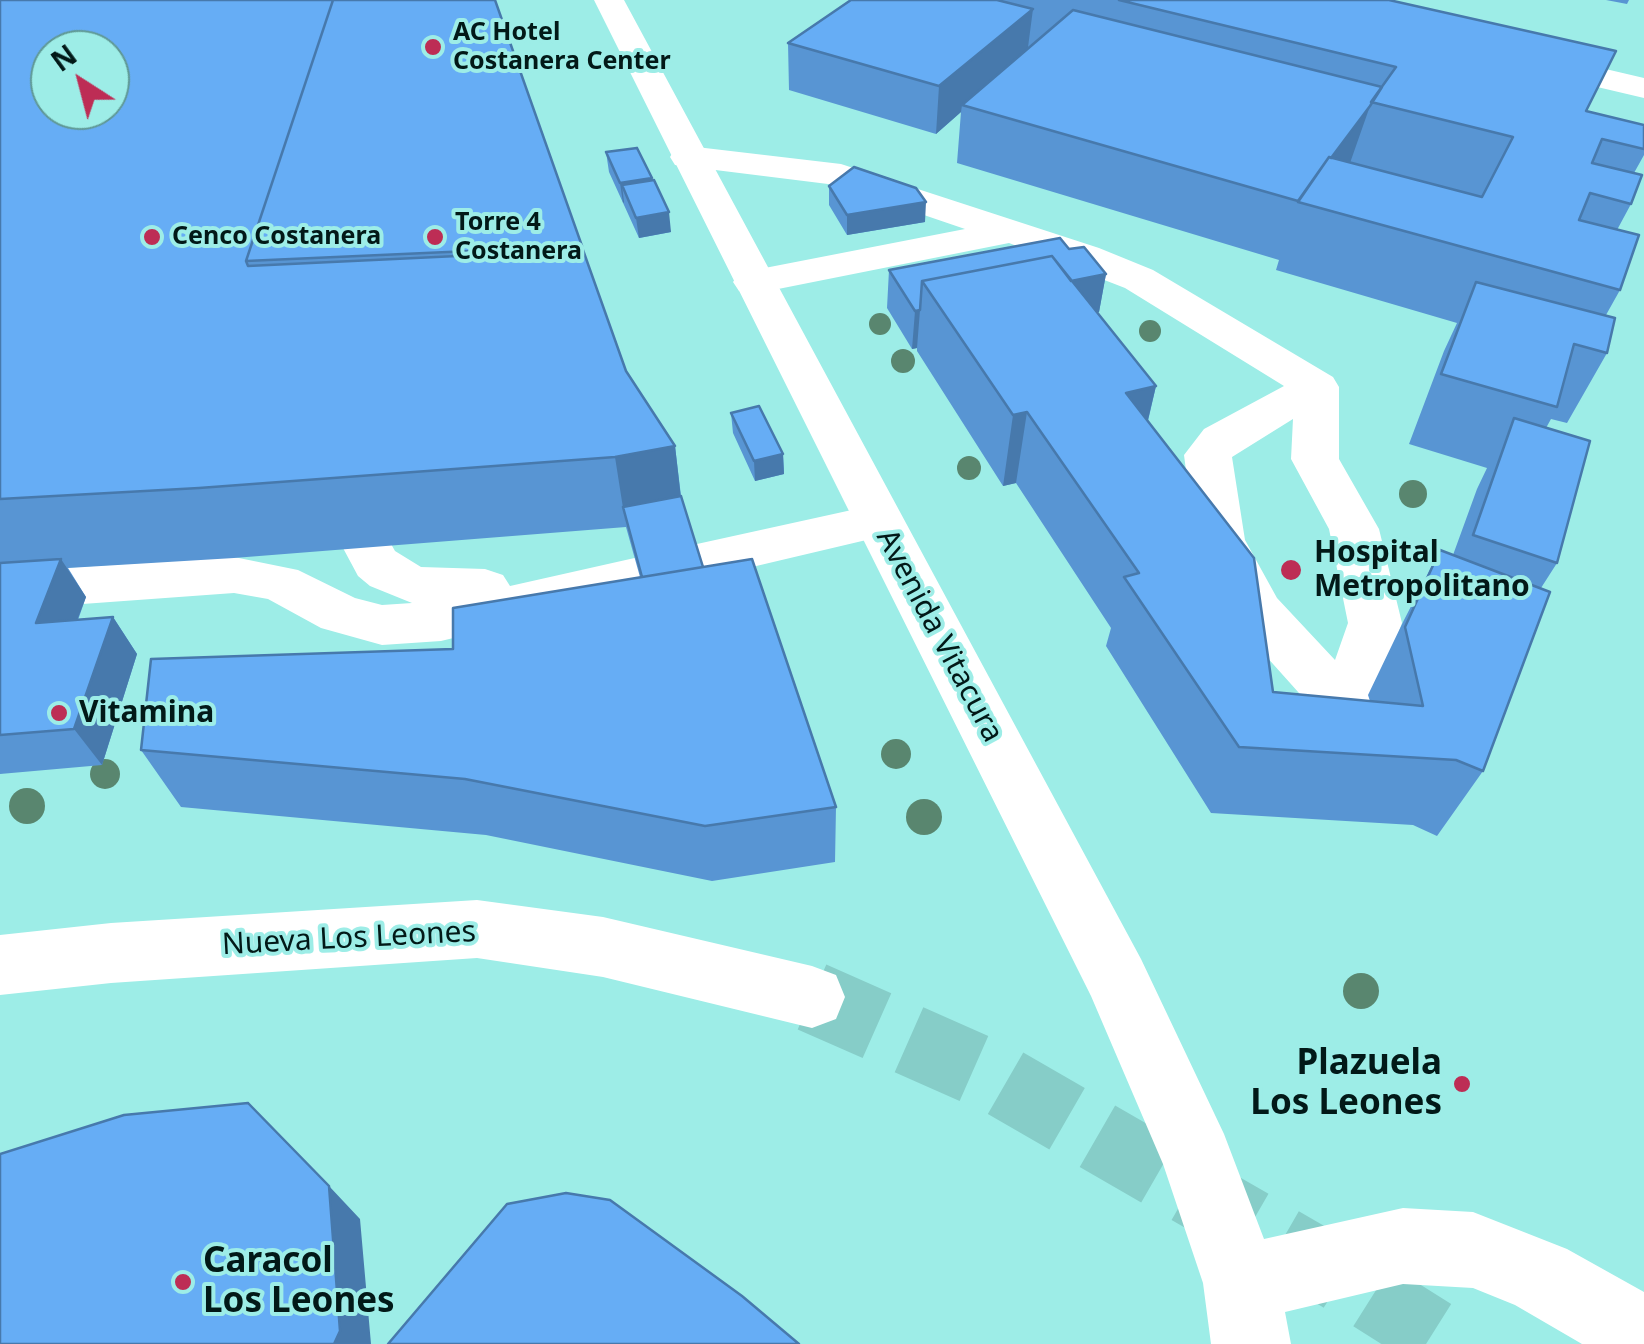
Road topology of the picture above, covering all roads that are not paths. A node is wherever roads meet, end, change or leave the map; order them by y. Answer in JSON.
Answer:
{"nodes":[{"id":1,"x":609,"y":0,"type":"edge"},
{"id":2,"x":1512,"y":57,"type":"edge"},
{"id":3,"x":1644,"y":88,"type":"edge"},
{"id":4,"x":688,"y":157,"type":"junction"},
{"id":5,"x":1016,"y":231,"type":"junction"},
{"id":6,"x":754,"y":282,"type":"junction"},
{"id":7,"x":1316,"y":387,"type":"junction"},
{"id":8,"x":879,"y":521,"type":"junction"},
{"id":9,"x":368,"y":548,"type":"dead end"},
{"id":10,"x":697,"y":562,"type":"edge"},
{"id":11,"x":0,"y":591,"type":"edge"},
{"id":12,"x":0,"y":965,"type":"edge"},
{"id":13,"x":812,"y":997,"type":"tunnel mouth"},
{"id":14,"x":1246,"y":1314,"type":"edge"},
{"id":15,"x":1644,"y":1336,"type":"edge"}],
"edges":[{"from":1,"to":4,"type":"main road","name":"Avenida Vitacura"},
{"from":2,"to":3,"type":"main road"},
{"from":4,"to":5,"type":"main road"},
{"from":4,"to":6,"type":"main road","name":"Avenida Vitacura"},
{"from":5,"to":6,"type":"main road"},
{"from":5,"to":7,"type":"main road"},
{"from":6,"to":8,"type":"main road","name":"Avenida Vitacura"},
{"from":7,"to":7,"type":"main road"},
{"from":8,"to":10,"type":"main road"},
{"from":8,"to":14,"type":"main road","name":"Avenida Vitacura"},
{"from":9,"to":11,"type":"main road"},
{"from":12,"to":13,"type":"main road","name":"Nueva Los Leones"},
{"from":14,"to":15,"type":"main road"}]}
